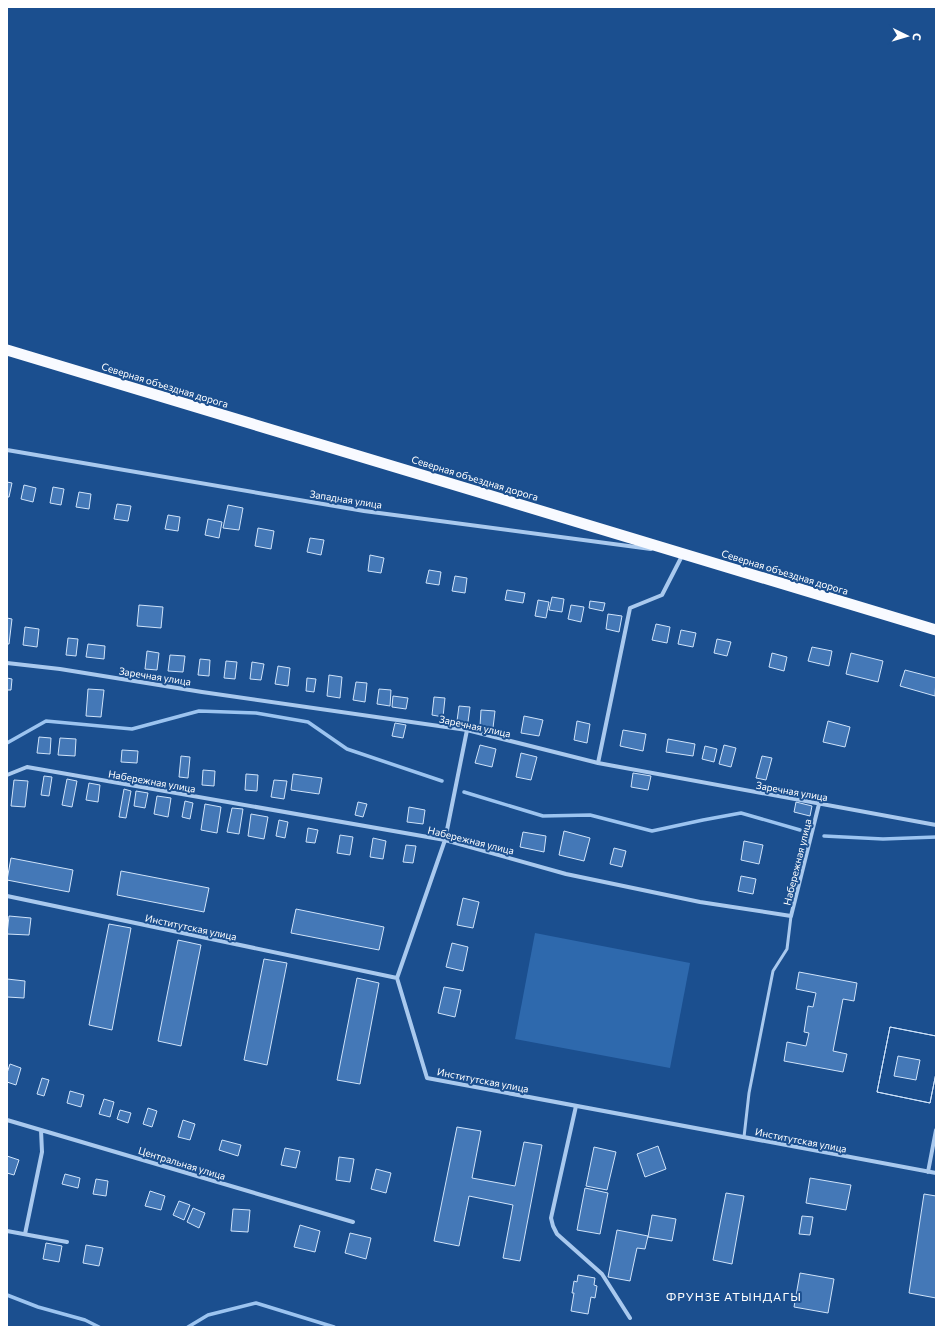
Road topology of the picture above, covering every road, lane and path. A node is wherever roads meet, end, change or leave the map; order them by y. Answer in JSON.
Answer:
{"nodes":[{"id":1,"x":7,"y":350,"type":"edge"},
{"id":2,"x":7,"y":450,"type":"edge"},
{"id":3,"x":683,"y":553,"type":"junction"},
{"id":4,"x":936,"y":630,"type":"edge"},
{"id":5,"x":7,"y":663,"type":"edge"},
{"id":6,"x":467,"y":730,"type":"junction"},
{"id":7,"x":598,"y":764,"type":"junction"},
{"id":8,"x":7,"y":775,"type":"edge"},
{"id":9,"x":819,"y":804,"type":"junction"},
{"id":10,"x":936,"y":825,"type":"edge"},
{"id":11,"x":445,"y":840,"type":"junction"},
{"id":12,"x":7,"y":896,"type":"edge"},
{"id":13,"x":792,"y":916,"type":"junction"},
{"id":14,"x":397,"y":978,"type":"junction"},
{"id":15,"x":576,"y":1106,"type":"junction"},
{"id":16,"x":7,"y":1120,"type":"edge"},
{"id":17,"x":41,"y":1130,"type":"junction"},
{"id":18,"x":936,"y":1130,"type":"edge"},
{"id":19,"x":744,"y":1137,"type":"junction"},
{"id":20,"x":928,"y":1172,"type":"junction"},
{"id":21,"x":936,"y":1173,"type":"edge"},
{"id":22,"x":353,"y":1222,"type":"dead end"},
{"id":23,"x":7,"y":1232,"type":"edge"},
{"id":24,"x":25,"y":1234,"type":"junction"},
{"id":25,"x":67,"y":1242,"type":"dead end"},
{"id":26,"x":630,"y":1318,"type":"dead end"}],
"edges":[{"from":1,"to":3,"type":"highway","name":"Северная объездная дорога"},
{"from":2,"to":3,"type":"street","name":"Западная улица"},
{"from":3,"to":4,"type":"highway","name":"Северная объездная дорога"},
{"from":3,"to":7,"type":"street"},
{"from":5,"to":6,"type":"street","name":"Заречная улица"},
{"from":6,"to":7,"type":"street","name":"Заречная улица"},
{"from":6,"to":11,"type":"street"},
{"from":7,"to":9,"type":"street","name":"Заречная улица"},
{"from":8,"to":11,"type":"street","name":"Набережная улица"},
{"from":9,"to":10,"type":"street","name":"Заречная улица"},
{"from":9,"to":13,"type":"street","name":"Набережная улица"},
{"from":11,"to":13,"type":"street","name":"Набережная улица"},
{"from":11,"to":14,"type":"street"},
{"from":12,"to":14,"type":"street","name":"Институтская улица"},
{"from":13,"to":19,"type":"lane"},
{"from":14,"to":15,"type":"street","name":"Институтская улица"},
{"from":15,"to":19,"type":"street","name":"Институтская улица"},
{"from":15,"to":26,"type":"street"},
{"from":16,"to":17,"type":"street","name":"Центральная улица"},
{"from":17,"to":22,"type":"street","name":"Центральная улица"},
{"from":17,"to":24,"type":"street"},
{"from":18,"to":20,"type":"street"},
{"from":19,"to":20,"type":"street","name":"Институтская улица"},
{"from":20,"to":21,"type":"street","name":"Институтская улица"},
{"from":23,"to":24,"type":"street"},
{"from":24,"to":25,"type":"street"}]}
